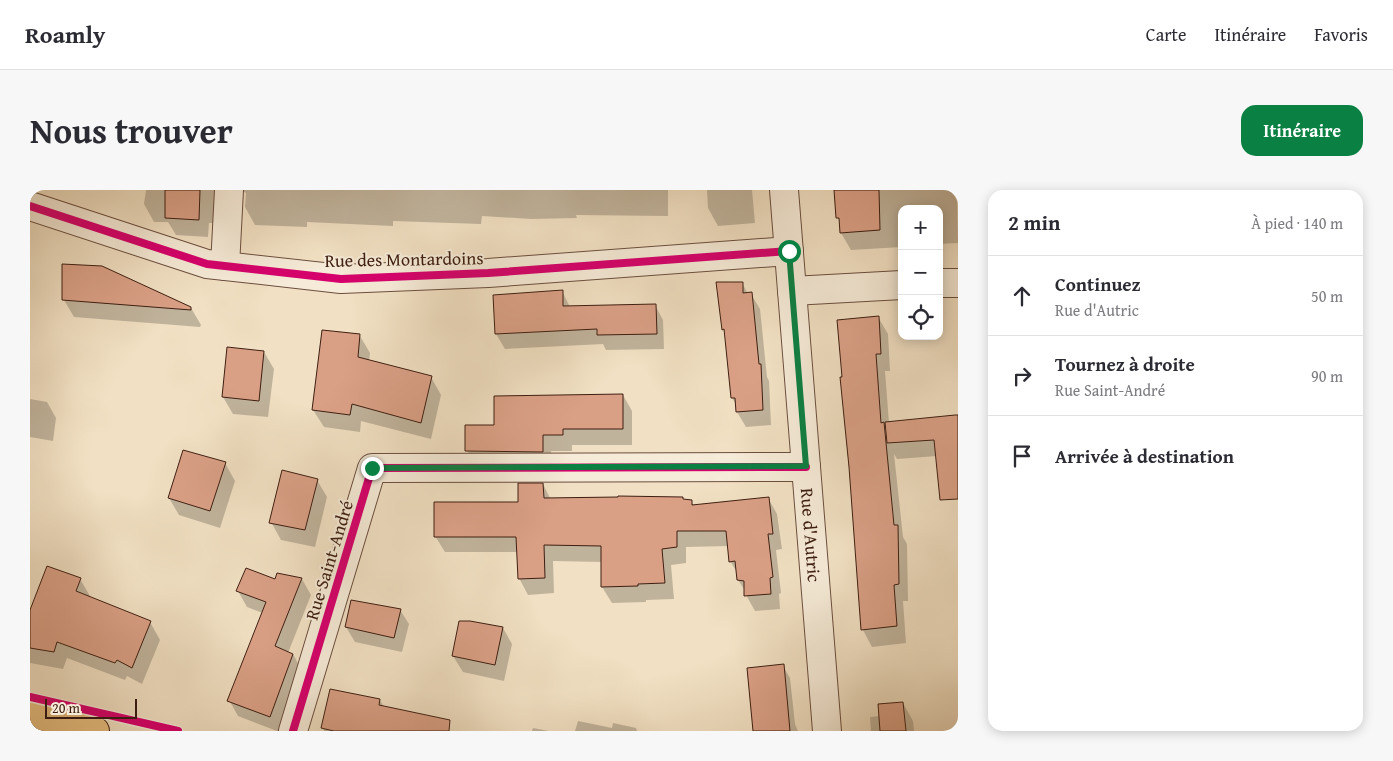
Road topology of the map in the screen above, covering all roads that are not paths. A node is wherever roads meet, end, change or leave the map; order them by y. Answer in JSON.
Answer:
{"nodes":[{"id":1,"x":229,"y":190,"type":"edge"},
{"id":2,"x":784,"y":190,"type":"edge"},
{"id":3,"x":30,"y":206,"type":"edge"},
{"id":4,"x":789,"y":251,"type":"junction"},
{"id":5,"x":226,"y":266,"type":"junction"},
{"id":6,"x":958,"y":283,"type":"edge"},
{"id":7,"x":943,"y":284,"type":"edge"},
{"id":8,"x":898,"y":285,"type":"edge"},
{"id":9,"x":792,"y":291,"type":"junction"},
{"id":10,"x":806,"y":466,"type":"junction"},
{"id":11,"x":30,"y":716,"type":"edge"},
{"id":12,"x":95,"y":731,"type":"edge"},
{"id":13,"x":293,"y":731,"type":"edge"},
{"id":14,"x":827,"y":731,"type":"edge"}],
"edges":[{"from":1,"to":5,"type":"street"},
{"from":2,"to":4,"type":"street","name":"Rue d'Autric"},
{"from":3,"to":5,"type":"street","name":"Rue des Montardoins"},
{"from":4,"to":5,"type":"street","name":"Rue des Montardoins"},
{"from":4,"to":9,"type":"street","name":"Rue d'Autric"},
{"from":6,"to":7,"type":"street"},
{"from":8,"to":9,"type":"street"},
{"from":9,"to":10,"type":"street","name":"Rue d'Autric"},
{"from":10,"to":13,"type":"street","name":"Rue Saint-André"},
{"from":10,"to":14,"type":"street","name":"Rue d'Autric"},
{"from":11,"to":12,"type":"main road"}]}
